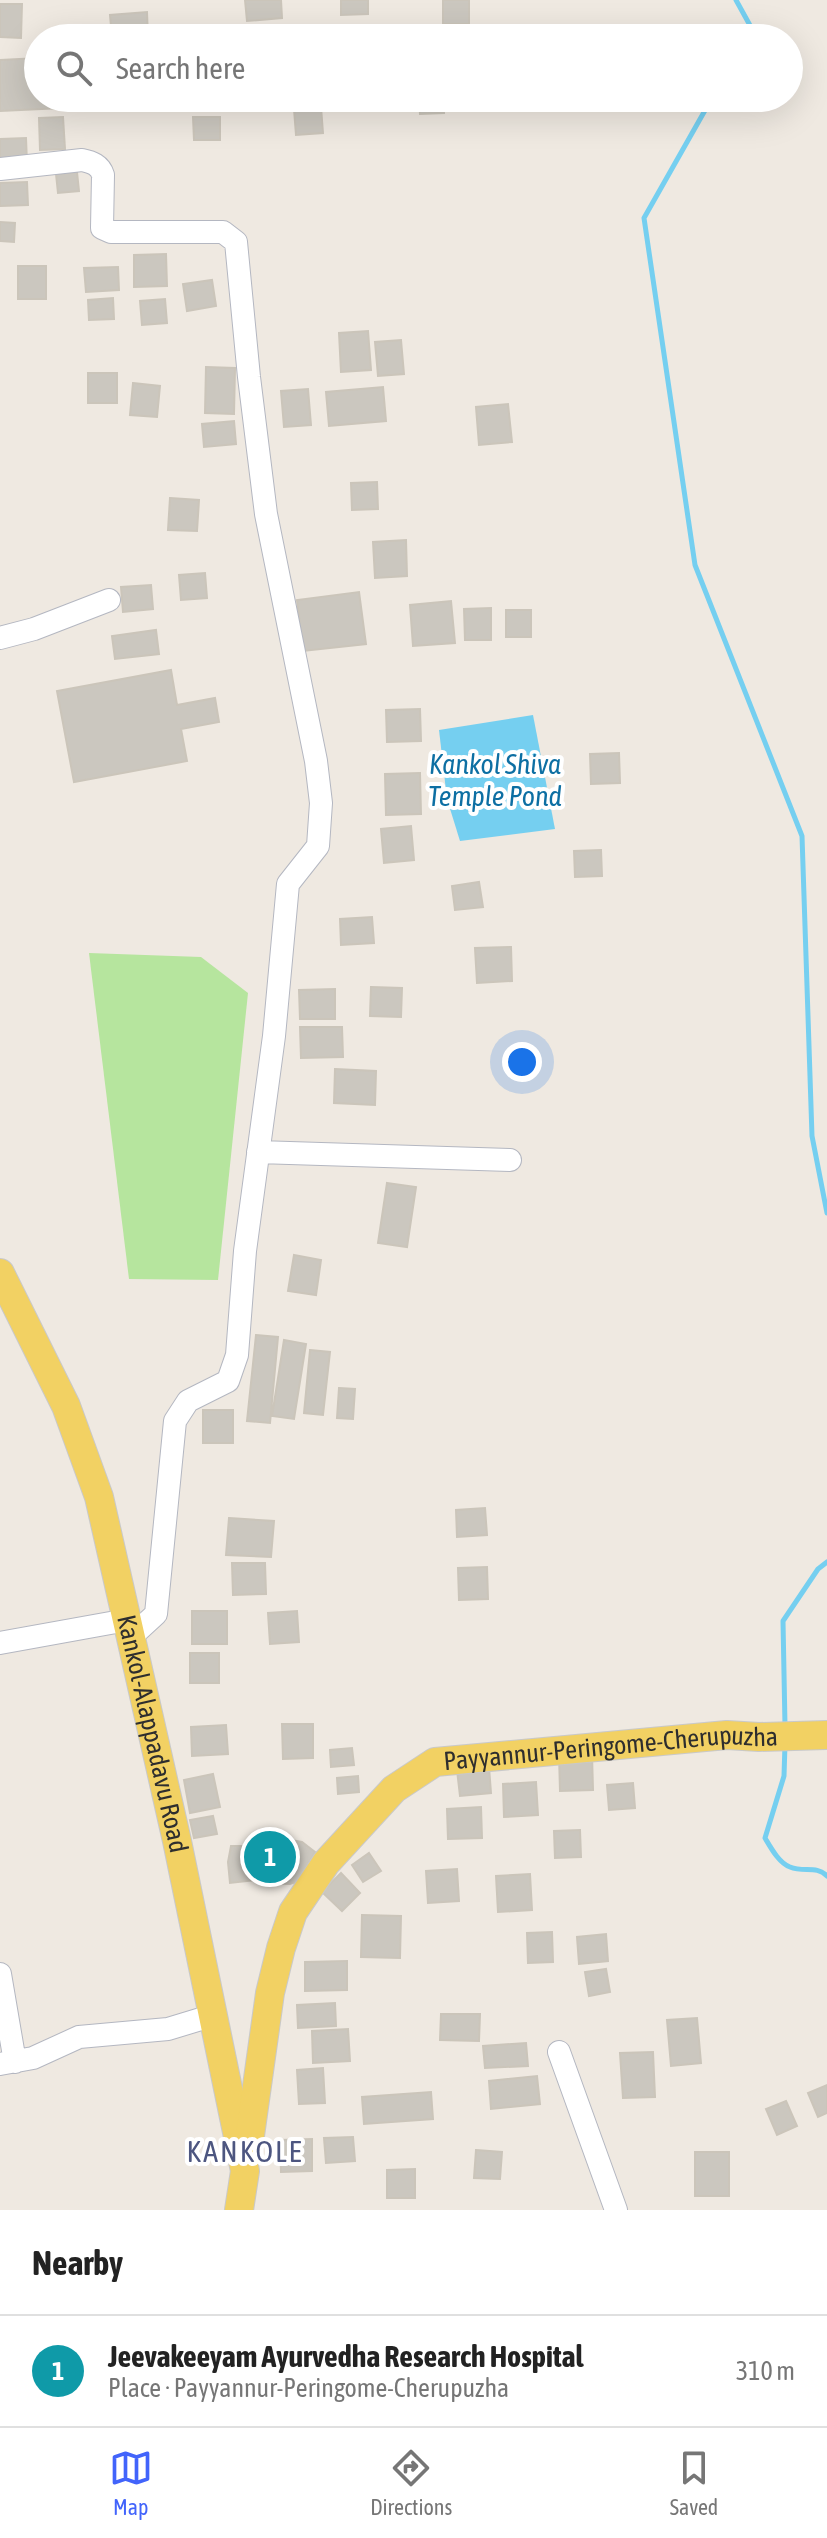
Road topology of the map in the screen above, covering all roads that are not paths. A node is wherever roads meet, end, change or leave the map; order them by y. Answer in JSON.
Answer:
{"nodes":[{"id":1,"x":0,"y":169,"type":"edge"},
{"id":2,"x":109,"y":600,"type":"dead end"},
{"id":3,"x":0,"y":638,"type":"edge"},
{"id":4,"x":258,"y":1152,"type":"junction"},
{"id":5,"x":510,"y":1160,"type":"dead end"},
{"id":6,"x":0,"y":1273,"type":"edge"},
{"id":7,"x":8,"y":1307,"type":"edge"},
{"id":8,"x":129,"y":1628,"type":"junction"},
{"id":9,"x":0,"y":1643,"type":"edge"},
{"id":10,"x":823,"y":1735,"type":"edge"},
{"id":11,"x":0,"y":1974,"type":"edge"},
{"id":12,"x":214,"y":2015,"type":"junction"},
{"id":13,"x":559,"y":2052,"type":"dead end"},
{"id":14,"x":8,"y":2063,"type":"edge"},
{"id":15,"x":245,"y":2171,"type":"junction"},
{"id":16,"x":239,"y":2210,"type":"edge"},
{"id":17,"x":616,"y":2210,"type":"edge"}],
"edges":[{"from":1,"to":4,"type":"street"},
{"from":2,"to":3,"type":"street"},
{"from":4,"to":5,"type":"street"},
{"from":4,"to":8,"type":"street"},
{"from":6,"to":7,"type":"main road","name":"Kankol-Alappadavu Road"},
{"from":7,"to":8,"type":"main road","name":"Kankol-Alappadavu Road"},
{"from":8,"to":9,"type":"street"},
{"from":8,"to":12,"type":"main road","name":"Kankol-Alappadavu Road"},
{"from":10,"to":15,"type":"main road","name":"Payyannur-Peringome-Cherupuzha"},
{"from":11,"to":14,"type":"street"},
{"from":12,"to":14,"type":"street"},
{"from":12,"to":15,"type":"main road","name":"Kankol-Alappadavu Road"},
{"from":13,"to":17,"type":"street"},
{"from":15,"to":16,"type":"main road","name":"Kankol-Alappadavu Road"}]}
